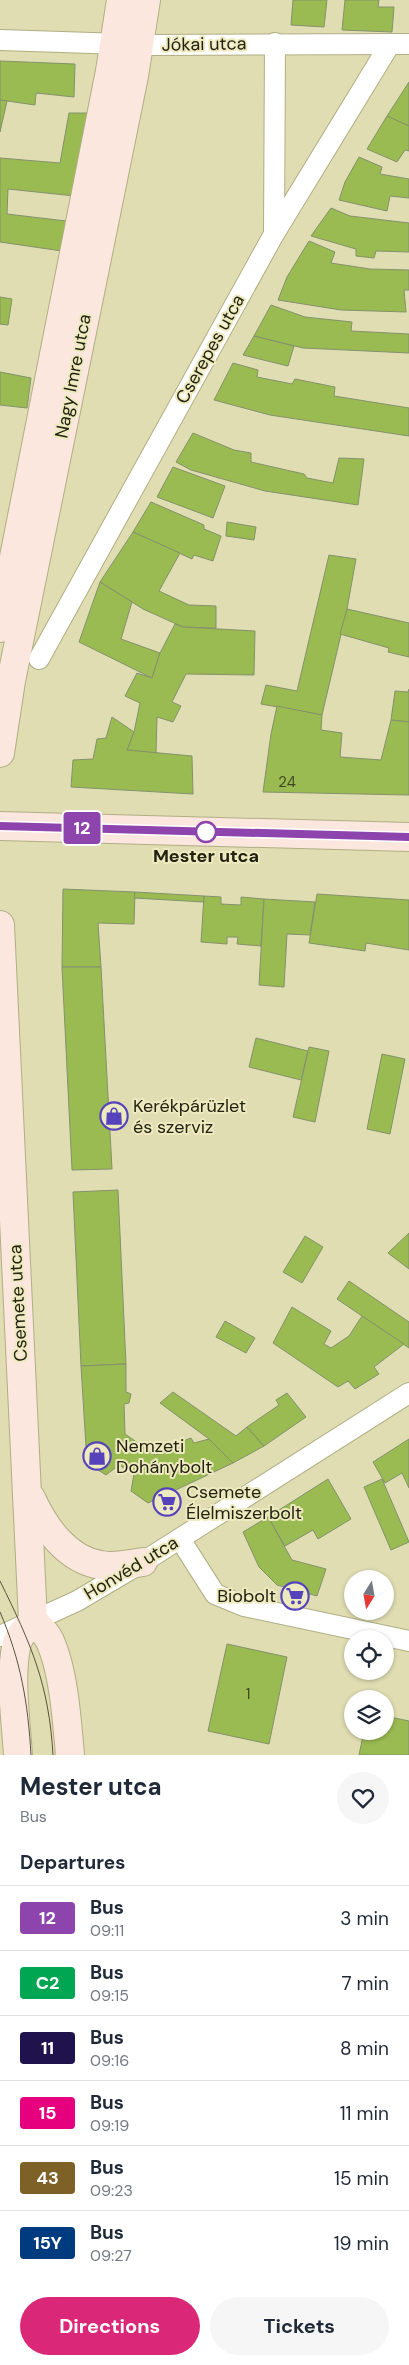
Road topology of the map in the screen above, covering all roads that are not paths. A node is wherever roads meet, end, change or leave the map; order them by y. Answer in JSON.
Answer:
{"nodes":[{"id":1,"x":121,"y":0,"type":"edge"},
{"id":2,"x":146,"y":0,"type":"edge"},
{"id":3,"x":0,"y":40,"type":"edge"},
{"id":4,"x":275,"y":43,"type":"junction"},
{"id":5,"x":399,"y":44,"type":"edge"},
{"id":6,"x":127,"y":45,"type":"junction"},
{"id":7,"x":274,"y":234,"type":"junction"},
{"id":8,"x":0,"y":628,"type":"edge"},
{"id":9,"x":39,"y":659,"type":"dead end"},
{"id":10,"x":0,"y":753,"type":"edge"},
{"id":11,"x":0,"y":826,"type":"edge"},
{"id":12,"x":409,"y":837,"type":"edge"},
{"id":13,"x":0,"y":925,"type":"edge"},
{"id":14,"x":9,"y":1278,"type":"edge"},
{"id":15,"x":409,"y":1393,"type":"edge"},
{"id":16,"x":26,"y":1488,"type":"junction"},
{"id":17,"x":180,"y":1539,"type":"junction"},
{"id":18,"x":143,"y":1562,"type":"junction"},
{"id":19,"x":33,"y":1622,"type":"junction"},
{"id":20,"x":0,"y":1636,"type":"edge"},
{"id":21,"x":409,"y":1641,"type":"edge"},
{"id":22,"x":0,"y":1702,"type":"edge"},
{"id":23,"x":16,"y":1728,"type":"junction"},
{"id":24,"x":18,"y":1755,"type":"edge"},
{"id":25,"x":70,"y":1755,"type":"edge"}],
"edges":[{"from":1,"to":6,"type":"street","name":"Nagy Imre utca"},
{"from":2,"to":6,"type":"street","name":"Nagy Imre utca"},
{"from":3,"to":6,"type":"street","name":"Jókai utca"},
{"from":4,"to":5,"type":"street","name":"Jókai utca"},
{"from":4,"to":6,"type":"street","name":"Jókai utca"},
{"from":4,"to":7,"type":"street"},
{"from":5,"to":7,"type":"street","name":"Cserepes utca"},
{"from":6,"to":8,"type":"street","name":"Nagy Imre utca"},
{"from":6,"to":10,"type":"street","name":"Nagy Imre utca"},
{"from":7,"to":9,"type":"street","name":"Cserepes utca"},
{"from":11,"to":12,"type":"street"},
{"from":13,"to":14,"type":"street","name":"Csemete utca"},
{"from":14,"to":16,"type":"street","name":"Csemete utca"},
{"from":15,"to":17,"type":"street","name":"Honvéd utca"},
{"from":16,"to":18,"type":"street"},
{"from":16,"to":19,"type":"street","name":"Csemete utca"},
{"from":17,"to":18,"type":"street","name":"Honvéd utca"},
{"from":17,"to":21,"type":"street"},
{"from":18,"to":19,"type":"street","name":"Honvéd utca"},
{"from":19,"to":20,"type":"street","name":"Honvéd utca"},
{"from":19,"to":23,"type":"street"},
{"from":19,"to":25,"type":"street"},
{"from":22,"to":23,"type":"street"},
{"from":23,"to":24,"type":"street"}]}
